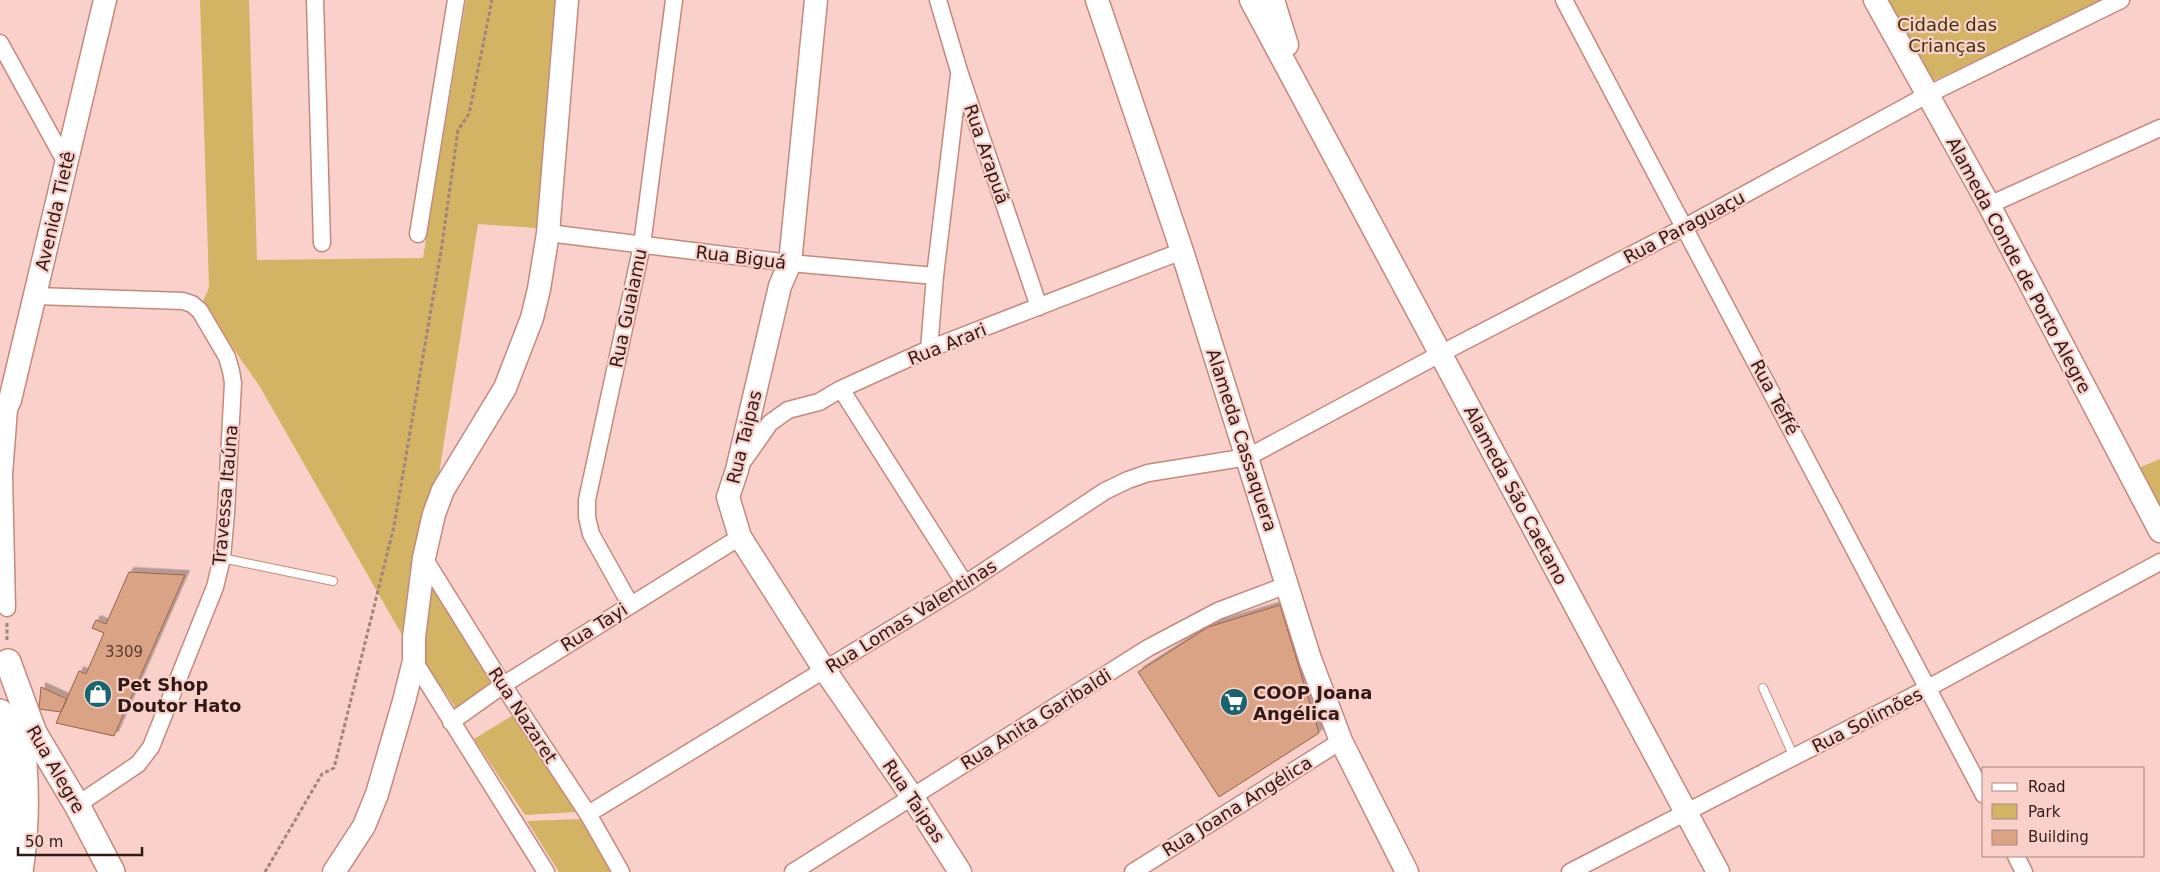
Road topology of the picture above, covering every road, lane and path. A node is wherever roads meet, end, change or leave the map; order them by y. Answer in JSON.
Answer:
{"nodes":[{"id":1,"x":105,"y":0,"type":"edge"},
{"id":2,"x":315,"y":0,"type":"edge"},
{"id":3,"x":456,"y":0,"type":"edge"},
{"id":4,"x":492,"y":0,"type":"edge"},
{"id":5,"x":567,"y":0,"type":"edge"},
{"id":6,"x":674,"y":0,"type":"edge"},
{"id":7,"x":816,"y":0,"type":"edge"},
{"id":8,"x":938,"y":0,"type":"edge"},
{"id":9,"x":1097,"y":0,"type":"edge"},
{"id":10,"x":1251,"y":0,"type":"edge"},
{"id":11,"x":1273,"y":0,"type":"edge"},
{"id":12,"x":1564,"y":0,"type":"edge"},
{"id":13,"x":1875,"y":0,"type":"edge"},
{"id":14,"x":2121,"y":0,"type":"edge"},
{"id":15,"x":0,"y":43,"type":"edge"},
{"id":16,"x":959,"y":71,"type":"junction"},
{"id":17,"x":1927,"y":95,"type":"junction"},
{"id":18,"x":1313,"y":118,"type":"junction"},
{"id":19,"x":2160,"y":128,"type":"edge"},
{"id":20,"x":66,"y":163,"type":"junction"},
{"id":21,"x":1989,"y":205,"type":"junction"},
{"id":22,"x":1685,"y":227,"type":"junction"},
{"id":23,"x":548,"y":233,"type":"junction"},
{"id":24,"x":418,"y":234,"type":"dead end"},
{"id":25,"x":322,"y":243,"type":"dead end"},
{"id":26,"x":642,"y":245,"type":"junction"},
{"id":27,"x":1182,"y":251,"type":"junction"},
{"id":28,"x":790,"y":263,"type":"junction"},
{"id":29,"x":935,"y":276,"type":"junction"},
{"id":30,"x":36,"y":296,"type":"junction"},
{"id":31,"x":1039,"y":307,"type":"junction"},
{"id":32,"x":929,"y":350,"type":"junction"},
{"id":33,"x":1440,"y":354,"type":"junction"},
{"id":34,"x":841,"y":389,"type":"junction"},
{"id":35,"x":10,"y":400,"type":"junction"},
{"id":36,"x":0,"y":421,"type":"edge"},
{"id":37,"x":1248,"y":457,"type":"junction"},
{"id":38,"x":737,"y":470,"type":"junction"},
{"id":39,"x":2160,"y":531,"type":"edge"},
{"id":40,"x":740,"y":537,"type":"junction"},
{"id":41,"x":222,"y":558,"type":"junction"},
{"id":42,"x":424,"y":558,"type":"junction"},
{"id":43,"x":2160,"y":562,"type":"edge"},
{"id":44,"x":333,"y":581,"type":"dead end"},
{"id":45,"x":965,"y":584,"type":"junction"},
{"id":46,"x":1287,"y":585,"type":"junction"},
{"id":47,"x":630,"y":604,"type":"junction"},
{"id":48,"x":6,"y":608,"type":"joint"},
{"id":49,"x":4,"y":653,"type":"edge"},
{"id":50,"x":414,"y":661,"type":"junction"},
{"id":51,"x":824,"y":669,"type":"junction"},
{"id":52,"x":503,"y":685,"type":"junction"},
{"id":53,"x":1763,"y":688,"type":"dead end"},
{"id":54,"x":1928,"y":688,"type":"junction"},
{"id":55,"x":0,"y":712,"type":"edge"},
{"id":56,"x":451,"y":722,"type":"junction"},
{"id":57,"x":1341,"y":741,"type":"junction"},
{"id":58,"x":1794,"y":757,"type":"junction"},
{"id":59,"x":1982,"y":791,"type":"edge"},
{"id":60,"x":912,"y":798,"type":"junction"},
{"id":61,"x":77,"y":804,"type":"junction"},
{"id":62,"x":1687,"y":813,"type":"junction"},
{"id":63,"x":588,"y":814,"type":"junction"},
{"id":64,"x":2016,"y":857,"type":"edge"},
{"id":65,"x":1,"y":872,"type":"edge"},
{"id":66,"x":20,"y":872,"type":"edge"},
{"id":67,"x":112,"y":872,"type":"edge"},
{"id":68,"x":265,"y":872,"type":"edge"},
{"id":69,"x":334,"y":872,"type":"edge"},
{"id":70,"x":546,"y":872,"type":"edge"},
{"id":71,"x":621,"y":872,"type":"edge"},
{"id":72,"x":793,"y":872,"type":"edge"},
{"id":73,"x":960,"y":872,"type":"edge"},
{"id":74,"x":1133,"y":872,"type":"edge"},
{"id":75,"x":1407,"y":872,"type":"edge"},
{"id":76,"x":1570,"y":872,"type":"edge"},
{"id":77,"x":1718,"y":872,"type":"edge"},
{"id":78,"x":2024,"y":872,"type":"edge"}],
"edges":[{"from":1,"to":20,"type":"street","name":"Avenida Tietê"},
{"from":2,"to":25,"type":"street"},
{"from":3,"to":24,"type":"street"},
{"from":4,"to":68,"type":"path"},
{"from":5,"to":23,"type":"street"},
{"from":6,"to":26,"type":"street","name":"Rua Guaiamu"},
{"from":7,"to":28,"type":"street","name":"Rua Taipas"},
{"from":8,"to":16,"type":"street","name":"Rua Arapuã"},
{"from":9,"to":27,"type":"street","name":"Alameda Cassaquera"},
{"from":10,"to":18,"type":"street","name":"Alameda São Caetano"},
{"from":11,"to":18,"type":"street","name":"Alameda São Caetano"},
{"from":12,"to":22,"type":"street","name":"Rua Teffé"},
{"from":13,"to":17,"type":"street","name":"Alameda Conde de Porto Alegre"},
{"from":14,"to":17,"type":"street","name":"Rua Paraguaçu"},
{"from":15,"to":20,"type":"street"},
{"from":16,"to":29,"type":"street"},
{"from":16,"to":31,"type":"street","name":"Rua Arapuã"},
{"from":17,"to":21,"type":"street","name":"Alameda Conde de Porto Alegre"},
{"from":17,"to":22,"type":"street","name":"Rua Paraguaçu"},
{"from":18,"to":33,"type":"street","name":"Alameda São Caetano"},
{"from":19,"to":21,"type":"street"},
{"from":20,"to":30,"type":"street","name":"Avenida Tietê"},
{"from":21,"to":39,"type":"street","name":"Alameda Conde de Porto Alegre"},
{"from":22,"to":33,"type":"street","name":"Rua Paraguaçu"},
{"from":22,"to":54,"type":"street","name":"Rua Teffé"},
{"from":23,"to":26,"type":"street","name":"Rua Biguá"},
{"from":23,"to":42,"type":"street"},
{"from":26,"to":28,"type":"street","name":"Rua Biguá"},
{"from":26,"to":47,"type":"street","name":"Rua Guaiamu"},
{"from":27,"to":31,"type":"street","name":"Rua Arari"},
{"from":27,"to":37,"type":"street","name":"Alameda Cassaquera"},
{"from":28,"to":29,"type":"street","name":"Rua Biguá"},
{"from":28,"to":38,"type":"street","name":"Rua Taipas"},
{"from":29,"to":32,"type":"street"},
{"from":30,"to":35,"type":"street","name":"Avenida Tietê"},
{"from":30,"to":41,"type":"street","name":"Travessa Itaúna"},
{"from":31,"to":32,"type":"street","name":"Rua Arari"},
{"from":32,"to":34,"type":"street","name":"Rua Arari"},
{"from":33,"to":37,"type":"street","name":"Rua Paraguaçu"},
{"from":33,"to":62,"type":"street","name":"Alameda São Caetano"},
{"from":34,"to":38,"type":"street","name":"Rua Arari"},
{"from":34,"to":45,"type":"street"},
{"from":35,"to":36,"type":"street","name":"Avenida Tietê"},
{"from":35,"to":48,"type":"street"},
{"from":37,"to":45,"type":"street","name":"Rua Lomas Valentinas"},
{"from":37,"to":46,"type":"street","name":"Alameda Cassaquera"},
{"from":38,"to":40,"type":"street","name":"Rua Taipas"},
{"from":40,"to":47,"type":"street","name":"Rua Tayi"},
{"from":40,"to":51,"type":"street","name":"Rua Taipas"},
{"from":41,"to":44,"type":"lane"},
{"from":41,"to":61,"type":"street","name":"Travessa Itaúna"},
{"from":42,"to":50,"type":"street"},
{"from":42,"to":52,"type":"street","name":"Rua Nazaret"},
{"from":43,"to":54,"type":"street","name":"Rua Solimões"},
{"from":45,"to":51,"type":"street","name":"Rua Lomas Valentinas"},
{"from":46,"to":57,"type":"street","name":"Alameda Cassaquera"},
{"from":46,"to":60,"type":"street","name":"Rua Anita Garibaldi"},
{"from":47,"to":52,"type":"street","name":"Rua Tayi"},
{"from":48,"to":49,"type":"path"},
{"from":49,"to":61,"type":"main road","name":"Rua Alegre"},
{"from":49,"to":66,"type":"main road"},
{"from":50,"to":56,"type":"street"},
{"from":50,"to":69,"type":"street"},
{"from":51,"to":60,"type":"street","name":"Rua Taipas"},
{"from":51,"to":63,"type":"street","name":"Rua Lomas Valentinas"},
{"from":52,"to":56,"type":"street","name":"Rua Tayi"},
{"from":52,"to":63,"type":"street","name":"Rua Nazaret"},
{"from":53,"to":58,"type":"lane"},
{"from":54,"to":58,"type":"street","name":"Rua Solimões"},
{"from":54,"to":59,"type":"street","name":"Rua Teffé"},
{"from":55,"to":65,"type":"main road"},
{"from":56,"to":70,"type":"street"},
{"from":57,"to":74,"type":"street","name":"Rua Joana Angélica"},
{"from":57,"to":75,"type":"street","name":"Alameda Cassaquera"},
{"from":58,"to":62,"type":"street","name":"Rua Solimões"},
{"from":60,"to":72,"type":"street","name":"Rua Anita Garibaldi"},
{"from":60,"to":73,"type":"street","name":"Rua Taipas"},
{"from":61,"to":67,"type":"main road","name":"Rua Alegre"},
{"from":62,"to":76,"type":"street","name":"Rua Solimões"},
{"from":62,"to":77,"type":"street","name":"Alameda São Caetano"},
{"from":63,"to":71,"type":"street","name":"Rua Nazaret"},
{"from":64,"to":78,"type":"street"}]}
